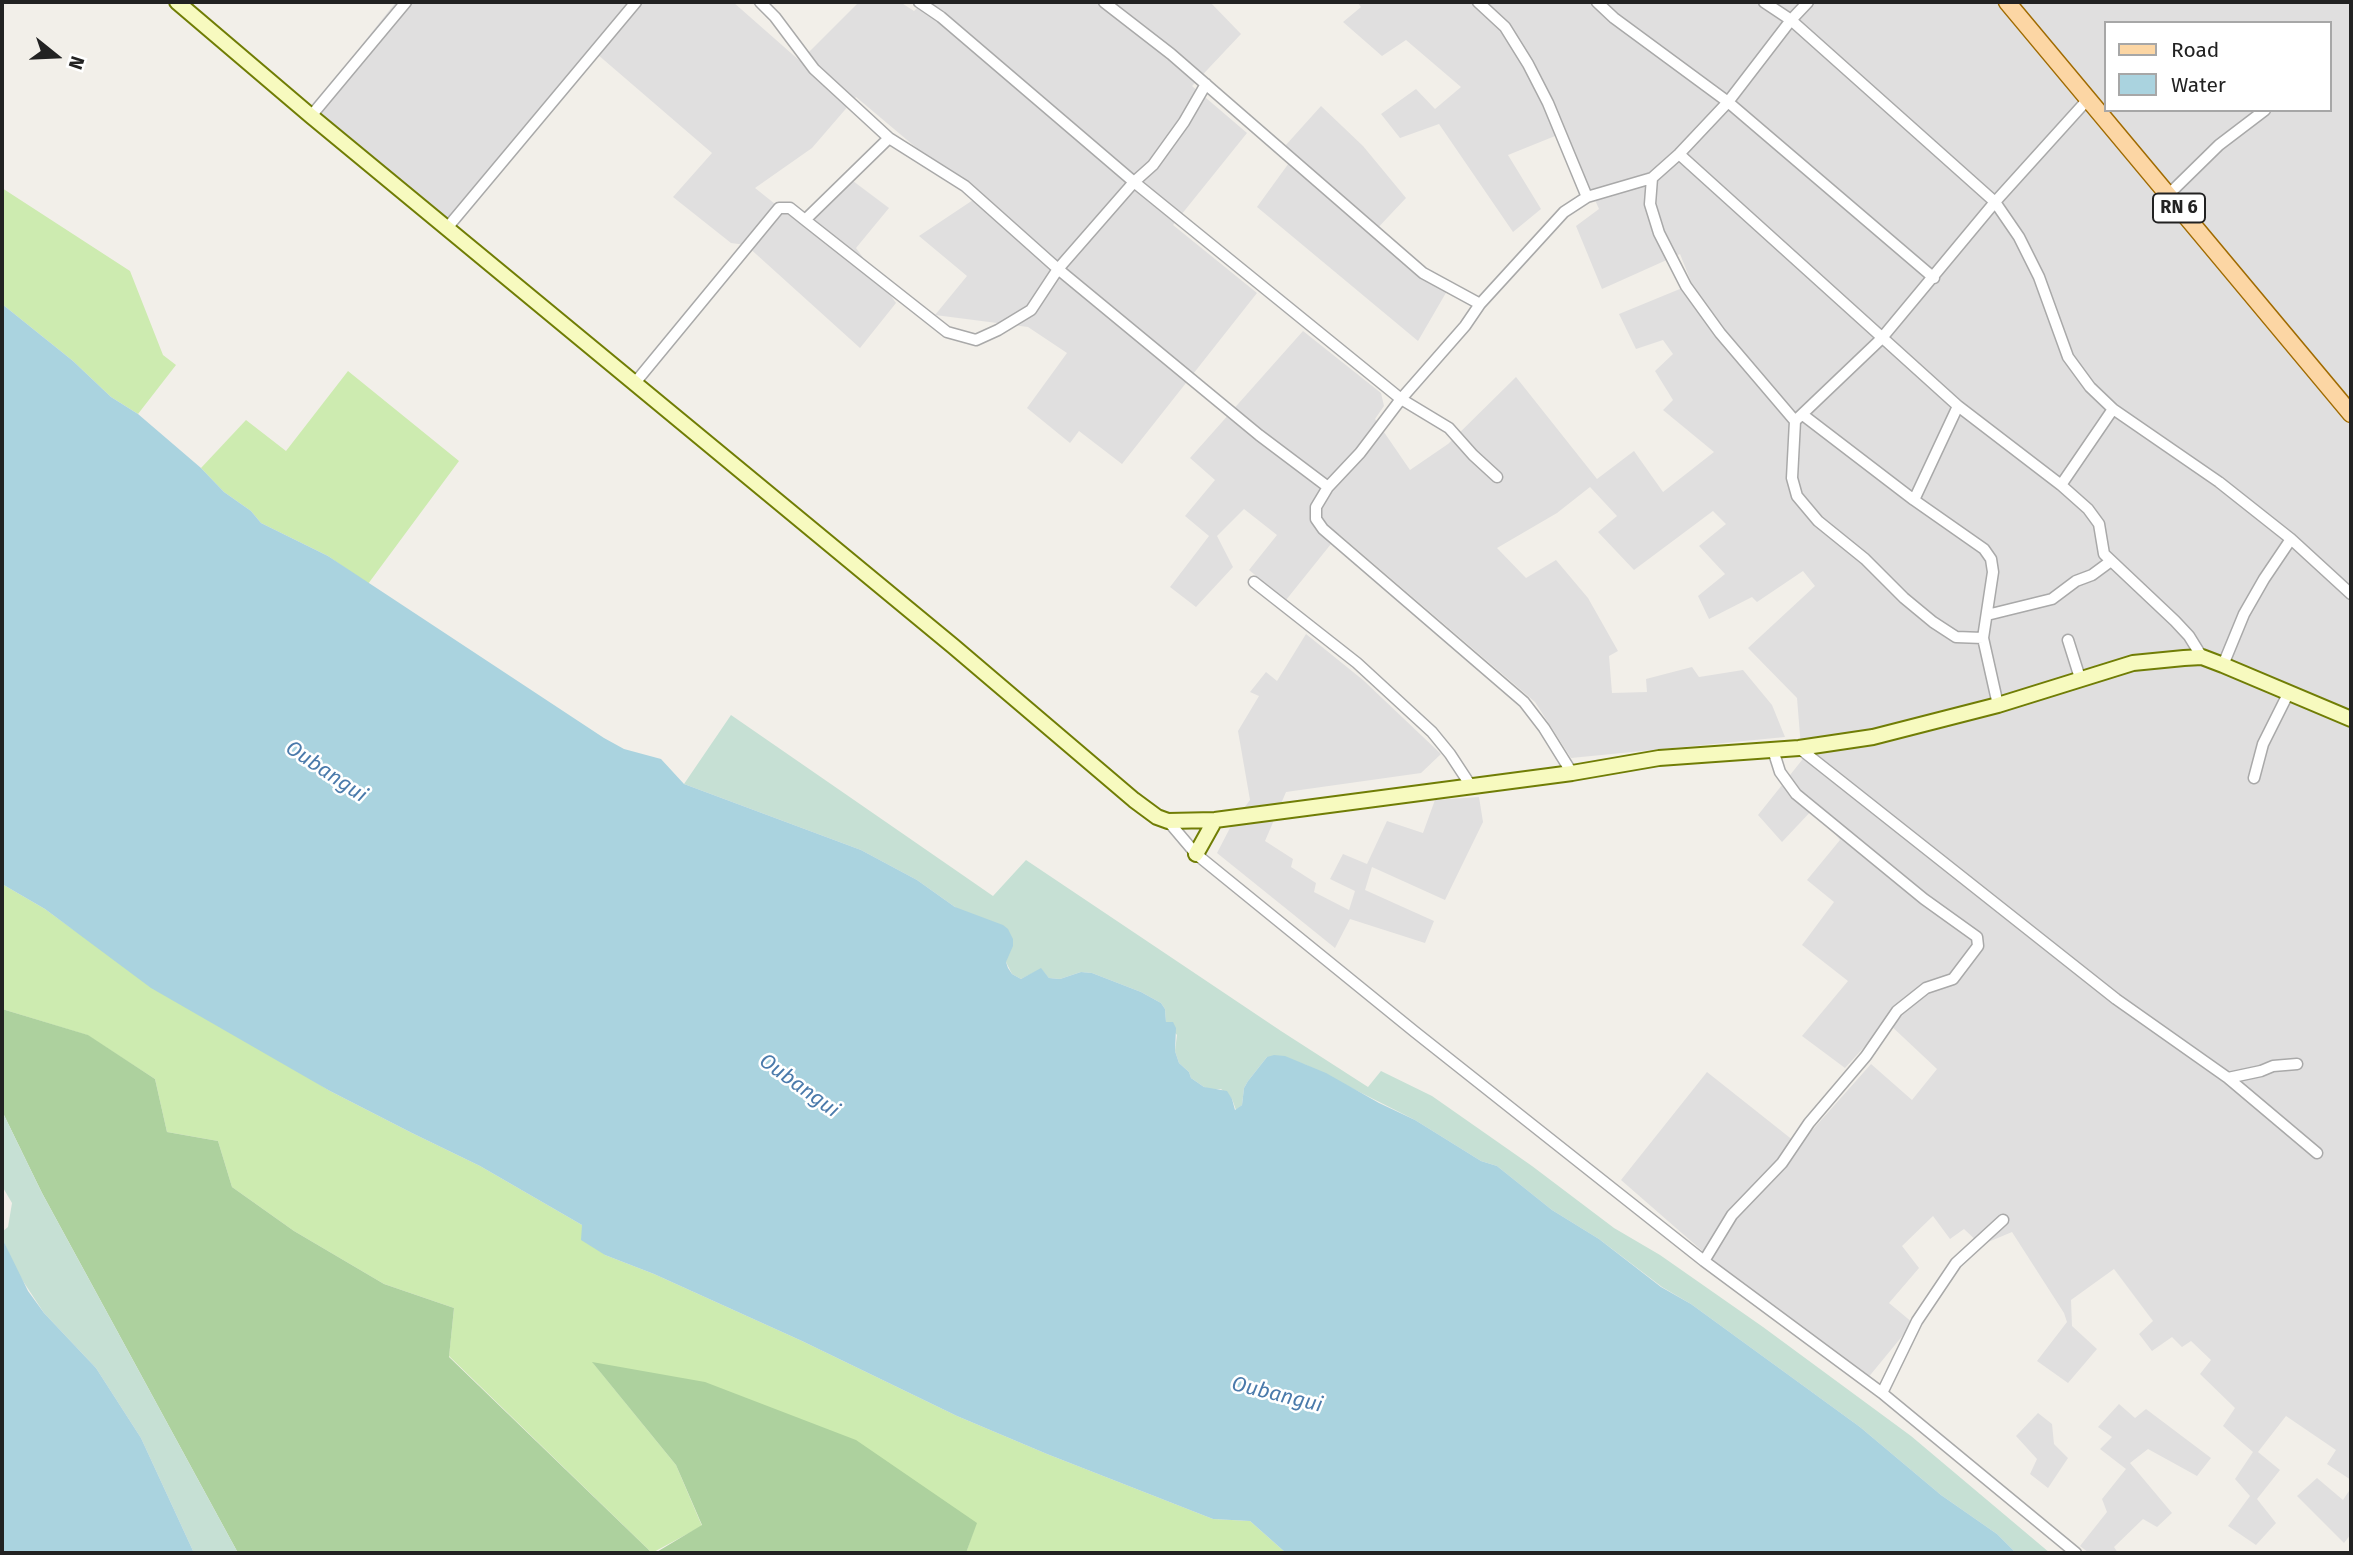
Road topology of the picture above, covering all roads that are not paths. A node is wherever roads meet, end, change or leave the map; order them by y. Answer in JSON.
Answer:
{"nodes":[{"id":1,"x":177,"y":2,"type":"edge"},
{"id":2,"x":406,"y":2,"type":"edge"},
{"id":3,"x":636,"y":2,"type":"edge"},
{"id":4,"x":760,"y":2,"type":"edge"},
{"id":5,"x":919,"y":2,"type":"edge"},
{"id":6,"x":1104,"y":2,"type":"edge"},
{"id":7,"x":1478,"y":2,"type":"edge"},
{"id":8,"x":1597,"y":2,"type":"edge"},
{"id":9,"x":1764,"y":2,"type":"edge"},
{"id":10,"x":1808,"y":2,"type":"edge"},
{"id":11,"x":2007,"y":2,"type":"edge"},
{"id":12,"x":1791,"y":20,"type":"junction"},
{"id":13,"x":1206,"y":85,"type":"junction"},
{"id":14,"x":2089,"y":98,"type":"junction"},
{"id":15,"x":1728,"y":102,"type":"junction"},
{"id":16,"x":2262,"y":112,"type":"edge"},
{"id":17,"x":311,"y":116,"type":"junction"},
{"id":18,"x":889,"y":138,"type":"junction"},
{"id":19,"x":1679,"y":154,"type":"junction"},
{"id":20,"x":1651,"y":178,"type":"junction"},
{"id":21,"x":1134,"y":182,"type":"junction"},
{"id":22,"x":2168,"y":195,"type":"junction"},
{"id":23,"x":1587,"y":197,"type":"junction"},
{"id":24,"x":1995,"y":202,"type":"junction"},
{"id":25,"x":805,"y":220,"type":"junction"},
{"id":26,"x":447,"y":228,"type":"junction"},
{"id":27,"x":1058,"y":269,"type":"junction"},
{"id":28,"x":1934,"y":278,"type":"junction"},
{"id":29,"x":1480,"y":304,"type":"junction"},
{"id":30,"x":1881,"y":339,"type":"junction"},
{"id":31,"x":634,"y":384,"type":"junction"},
{"id":32,"x":1401,"y":399,"type":"junction"},
{"id":33,"x":1958,"y":406,"type":"junction"},
{"id":34,"x":2113,"y":409,"type":"junction"},
{"id":35,"x":2351,"y":414,"type":"edge"},
{"id":36,"x":1799,"y":418,"type":"junction"},
{"id":37,"x":1497,"y":477,"type":"dead end"},
{"id":38,"x":2061,"y":485,"type":"junction"},
{"id":39,"x":1328,"y":487,"type":"junction"},
{"id":40,"x":1914,"y":500,"type":"junction"},
{"id":41,"x":2291,"y":539,"type":"junction"},
{"id":42,"x":2111,"y":561,"type":"junction"},
{"id":43,"x":1254,"y":582,"type":"dead end"},
{"id":44,"x":2351,"y":594,"type":"edge"},
{"id":45,"x":1987,"y":615,"type":"junction"},
{"id":46,"x":1983,"y":638,"type":"junction"},
{"id":47,"x":2068,"y":639,"type":"dead end"},
{"id":48,"x":2202,"y":657,"type":"junction"},
{"id":49,"x":2223,"y":665,"type":"junction"},
{"id":50,"x":2080,"y":678,"type":"junction"},
{"id":51,"x":2289,"y":692,"type":"junction"},
{"id":52,"x":1998,"y":705,"type":"junction"},
{"id":53,"x":2351,"y":719,"type":"edge"},
{"id":54,"x":1799,"y":748,"type":"junction"},
{"id":55,"x":1773,"y":750,"type":"junction"},
{"id":56,"x":1572,"y":773,"type":"junction"},
{"id":57,"x":2255,"y":778,"type":"dead end"},
{"id":58,"x":1471,"y":786,"type":"junction"},
{"id":59,"x":1215,"y":820,"type":"junction"},
{"id":60,"x":1168,"y":821,"type":"junction"},
{"id":61,"x":1196,"y":854,"type":"junction"},
{"id":62,"x":2297,"y":1064,"type":"dead end"},
{"id":63,"x":2228,"y":1078,"type":"junction"},
{"id":64,"x":2317,"y":1153,"type":"dead end"},
{"id":65,"x":2003,"y":1220,"type":"dead end"},
{"id":66,"x":1704,"y":1261,"type":"junction"},
{"id":67,"x":1882,"y":1393,"type":"junction"},
{"id":68,"x":2076,"y":1553,"type":"edge"}],
"edges":[{"from":1,"to":17,"type":"street"},
{"from":2,"to":17,"type":"street"},
{"from":3,"to":26,"type":"street"},
{"from":4,"to":18,"type":"street"},
{"from":5,"to":21,"type":"street"},
{"from":6,"to":13,"type":"street"},
{"from":7,"to":23,"type":"street"},
{"from":8,"to":15,"type":"street"},
{"from":9,"to":12,"type":"street"},
{"from":10,"to":12,"type":"street"},
{"from":11,"to":14,"type":"main road","number":"RN 6"},
{"from":12,"to":15,"type":"street"},
{"from":12,"to":24,"type":"street"},
{"from":13,"to":21,"type":"street"},
{"from":13,"to":29,"type":"street"},
{"from":14,"to":22,"type":"main road","number":"RN 6"},
{"from":14,"to":24,"type":"street"},
{"from":15,"to":19,"type":"street"},
{"from":15,"to":28,"type":"street"},
{"from":16,"to":22,"type":"street"},
{"from":17,"to":26,"type":"street"},
{"from":18,"to":25,"type":"street"},
{"from":18,"to":27,"type":"street"},
{"from":19,"to":20,"type":"street"},
{"from":19,"to":30,"type":"street"},
{"from":20,"to":23,"type":"street"},
{"from":20,"to":36,"type":"street"},
{"from":21,"to":27,"type":"street"},
{"from":21,"to":32,"type":"street"},
{"from":22,"to":35,"type":"main road","number":"RN 6"},
{"from":23,"to":29,"type":"street"},
{"from":24,"to":28,"type":"street"},
{"from":24,"to":34,"type":"street"},
{"from":25,"to":27,"type":"street"},
{"from":25,"to":31,"type":"street"},
{"from":26,"to":31,"type":"street"},
{"from":27,"to":39,"type":"street"},
{"from":28,"to":30,"type":"street"},
{"from":29,"to":32,"type":"street"},
{"from":30,"to":33,"type":"street"},
{"from":30,"to":36,"type":"street"},
{"from":31,"to":60,"type":"street"},
{"from":32,"to":37,"type":"street"},
{"from":32,"to":39,"type":"street"},
{"from":33,"to":38,"type":"street"},
{"from":33,"to":40,"type":"street"},
{"from":34,"to":38,"type":"street"},
{"from":34,"to":41,"type":"street"},
{"from":36,"to":40,"type":"street"},
{"from":36,"to":46,"type":"street"},
{"from":38,"to":42,"type":"street"},
{"from":39,"to":56,"type":"street"},
{"from":40,"to":45,"type":"street"},
{"from":41,"to":44,"type":"street"},
{"from":41,"to":49,"type":"street"},
{"from":42,"to":45,"type":"street"},
{"from":42,"to":48,"type":"street"},
{"from":43,"to":58,"type":"street"},
{"from":45,"to":46,"type":"street"},
{"from":46,"to":52,"type":"street"},
{"from":47,"to":50,"type":"street"},
{"from":48,"to":49,"type":"street"},
{"from":48,"to":50,"type":"street"},
{"from":49,"to":51,"type":"street"},
{"from":50,"to":52,"type":"street"},
{"from":51,"to":53,"type":"street"},
{"from":51,"to":57,"type":"street"},
{"from":52,"to":54,"type":"street"},
{"from":54,"to":55,"type":"street"},
{"from":54,"to":63,"type":"street"},
{"from":55,"to":56,"type":"street"},
{"from":55,"to":66,"type":"street"},
{"from":56,"to":58,"type":"street"},
{"from":58,"to":59,"type":"street"},
{"from":59,"to":60,"type":"street"},
{"from":59,"to":61,"type":"street"},
{"from":60,"to":61,"type":"street"},
{"from":61,"to":66,"type":"street"},
{"from":62,"to":63,"type":"street"},
{"from":63,"to":64,"type":"street"},
{"from":65,"to":67,"type":"street"},
{"from":66,"to":67,"type":"street"},
{"from":67,"to":68,"type":"street"}]}
